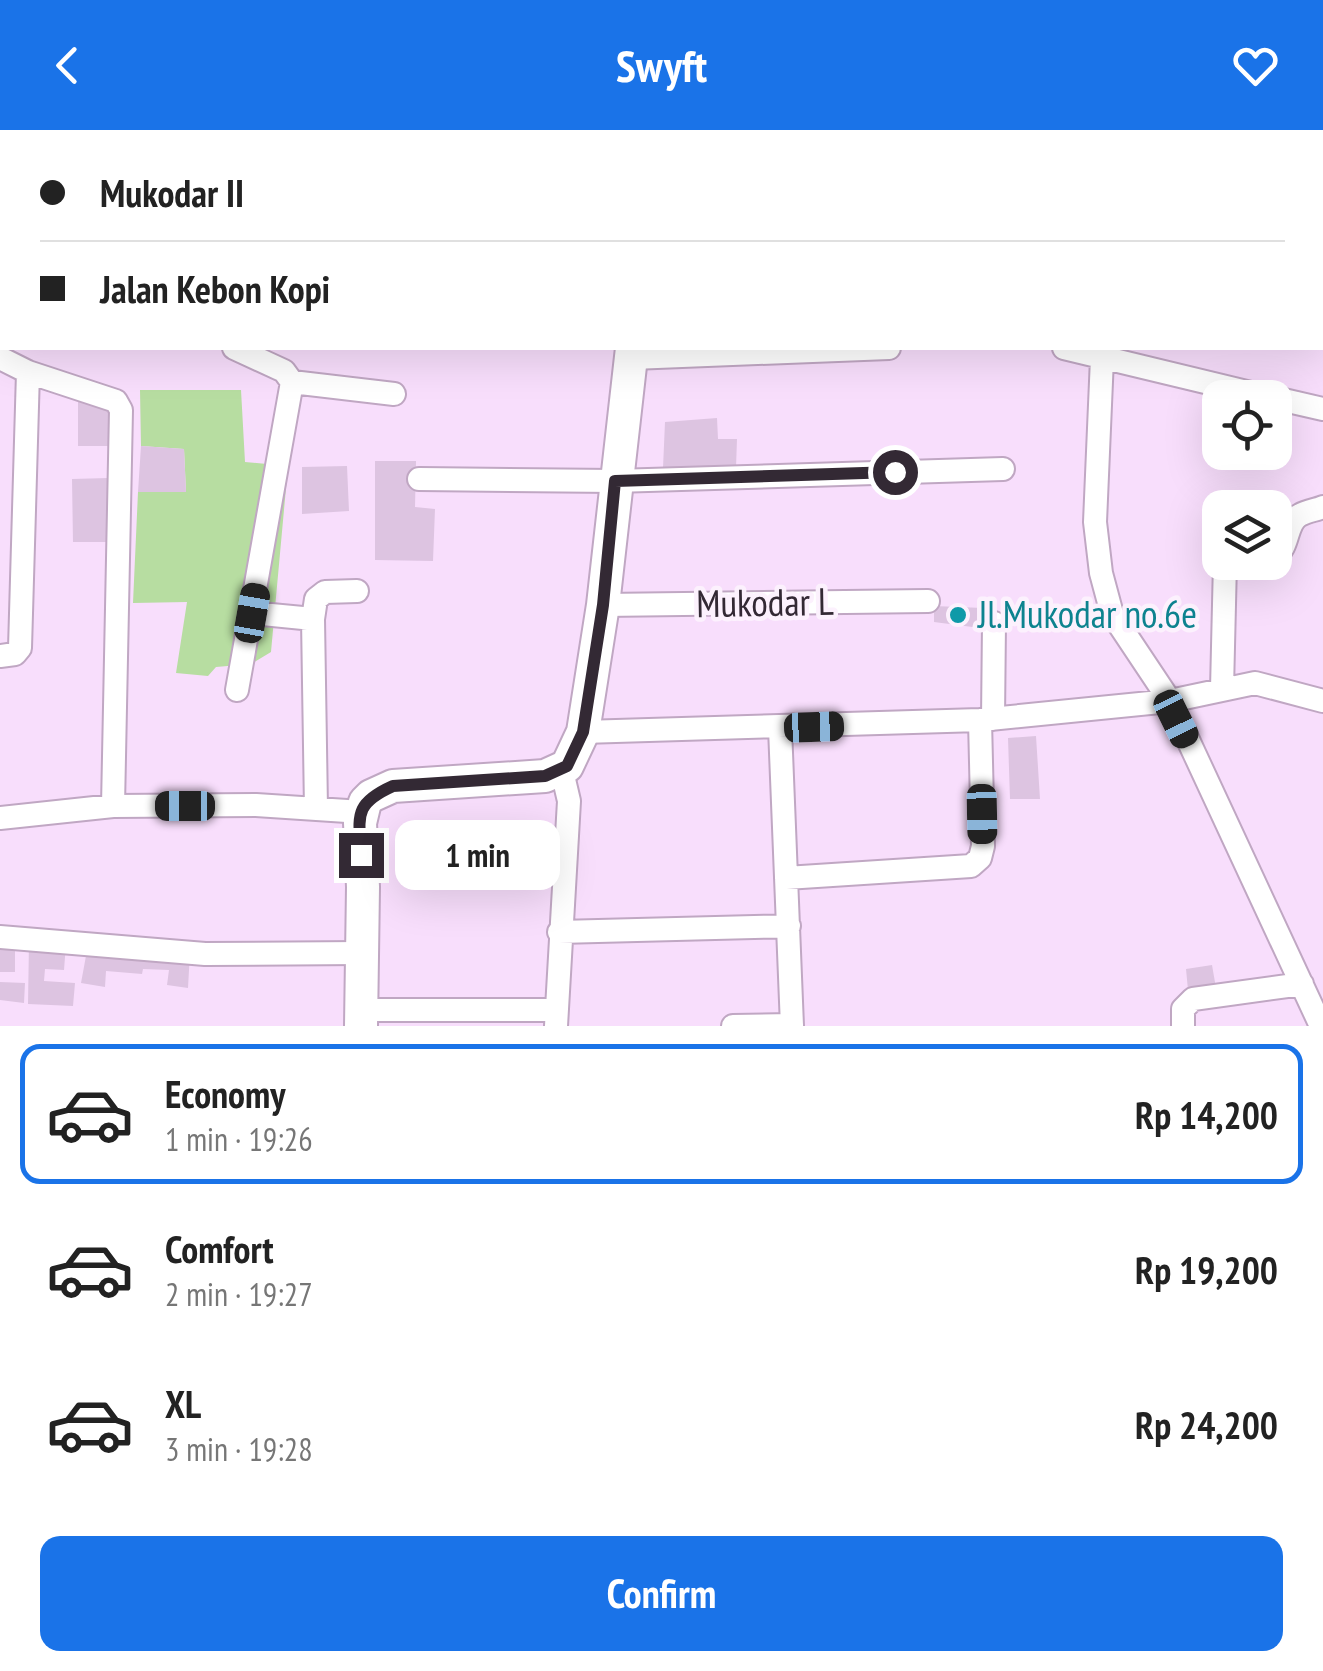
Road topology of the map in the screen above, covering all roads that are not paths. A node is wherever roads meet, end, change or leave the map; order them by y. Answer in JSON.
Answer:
{"nodes":[{"id":1,"x":244,"y":350,"type":"edge"},
{"id":2,"x":804,"y":350,"type":"edge"},
{"id":3,"x":632,"y":353,"type":"edge"},
{"id":4,"x":1105,"y":353,"type":"edge"},
{"id":5,"x":273,"y":356,"type":"edge"},
{"id":6,"x":0,"y":358,"type":"edge"},
{"id":7,"x":28,"y":372,"type":"junction"},
{"id":8,"x":1206,"y":380,"type":"edge"},
{"id":9,"x":292,"y":382,"type":"junction"},
{"id":10,"x":394,"y":394,"type":"dead end"},
{"id":11,"x":1292,"y":403,"type":"edge"},
{"id":12,"x":1323,"y":410,"type":"edge"},
{"id":13,"x":1003,"y":469,"type":"dead end"},
{"id":14,"x":419,"y":480,"type":"dead end"},
{"id":15,"x":615,"y":481,"type":"junction"},
{"id":16,"x":1323,"y":506,"type":"edge"},
{"id":17,"x":1292,"y":522,"type":"edge"},
{"id":18,"x":1225,"y":580,"type":"edge"},
{"id":19,"x":357,"y":591,"type":"dead end"},
{"id":20,"x":928,"y":602,"type":"dead end"},
{"id":21,"x":603,"y":605,"type":"junction"},
{"id":22,"x":252,"y":613,"type":"junction"},
{"id":23,"x":312,"y":619,"type":"junction"},
{"id":24,"x":994,"y":623,"type":"dead end"},
{"id":25,"x":0,"y":656,"type":"edge"},
{"id":26,"x":1222,"y":689,"type":"junction"},
{"id":27,"x":236,"y":690,"type":"dead end"},
{"id":28,"x":1170,"y":701,"type":"junction"},
{"id":29,"x":1323,"y":701,"type":"edge"},
{"id":30,"x":987,"y":720,"type":"junction"},
{"id":31,"x":780,"y":728,"type":"junction"},
{"id":32,"x":583,"y":732,"type":"junction"},
{"id":33,"x":562,"y":771,"type":"junction"},
{"id":34,"x":113,"y":806,"type":"junction"},
{"id":35,"x":316,"y":809,"type":"junction"},
{"id":36,"x":362,"y":812,"type":"junction"},
{"id":37,"x":0,"y":818,"type":"edge"},
{"id":38,"x":786,"y":878,"type":"junction"},
{"id":39,"x":789,"y":926,"type":"junction"},
{"id":40,"x":560,"y":932,"type":"junction"},
{"id":41,"x":0,"y":937,"type":"edge"},
{"id":42,"x":362,"y":953,"type":"junction"},
{"id":43,"x":1302,"y":984,"type":"junction"},
{"id":44,"x":1320,"y":1016,"type":"edge"},
{"id":45,"x":362,"y":1018,"type":"edge"},
{"id":46,"x":556,"y":1018,"type":"edge"},
{"id":47,"x":792,"y":1025,"type":"edge"},
{"id":48,"x":733,"y":1026,"type":"edge"},
{"id":49,"x":1184,"y":1026,"type":"edge"}],
"edges":[{"from":1,"to":5,"type":"street"},
{"from":2,"to":3,"type":"street"},
{"from":3,"to":15,"type":"main road"},
{"from":4,"to":8,"type":"street"},
{"from":4,"to":28,"type":"street"},
{"from":5,"to":9,"type":"street"},
{"from":6,"to":7,"type":"street"},
{"from":7,"to":25,"type":"street"},
{"from":7,"to":34,"type":"street"},
{"from":9,"to":10,"type":"street"},
{"from":9,"to":22,"type":"street"},
{"from":11,"to":12,"type":"street"},
{"from":13,"to":15,"type":"street"},
{"from":14,"to":15,"type":"street"},
{"from":15,"to":21,"type":"main road"},
{"from":16,"to":17,"type":"street"},
{"from":18,"to":26,"type":"street"},
{"from":19,"to":23,"type":"street"},
{"from":20,"to":21,"type":"street","name":"Mukodar L"},
{"from":21,"to":32,"type":"main road"},
{"from":22,"to":23,"type":"street"},
{"from":22,"to":27,"type":"street"},
{"from":23,"to":35,"type":"street"},
{"from":24,"to":30,"type":"street"},
{"from":26,"to":28,"type":"street"},
{"from":26,"to":29,"type":"street"},
{"from":28,"to":30,"type":"street"},
{"from":28,"to":43,"type":"street"},
{"from":30,"to":31,"type":"street"},
{"from":30,"to":38,"type":"street"},
{"from":31,"to":32,"type":"street"},
{"from":31,"to":38,"type":"street"},
{"from":32,"to":33,"type":"main road"},
{"from":33,"to":36,"type":"main road"},
{"from":33,"to":40,"type":"street"},
{"from":34,"to":35,"type":"street"},
{"from":34,"to":37,"type":"street"},
{"from":35,"to":36,"type":"street"},
{"from":36,"to":42,"type":"main road"},
{"from":38,"to":39,"type":"street"},
{"from":39,"to":40,"type":"street"},
{"from":39,"to":47,"type":"street"},
{"from":40,"to":46,"type":"street"},
{"from":41,"to":42,"type":"street"},
{"from":42,"to":45,"type":"main road"},
{"from":43,"to":44,"type":"street"},
{"from":43,"to":49,"type":"street"},
{"from":45,"to":46,"type":"street"},
{"from":47,"to":48,"type":"street"}]}
